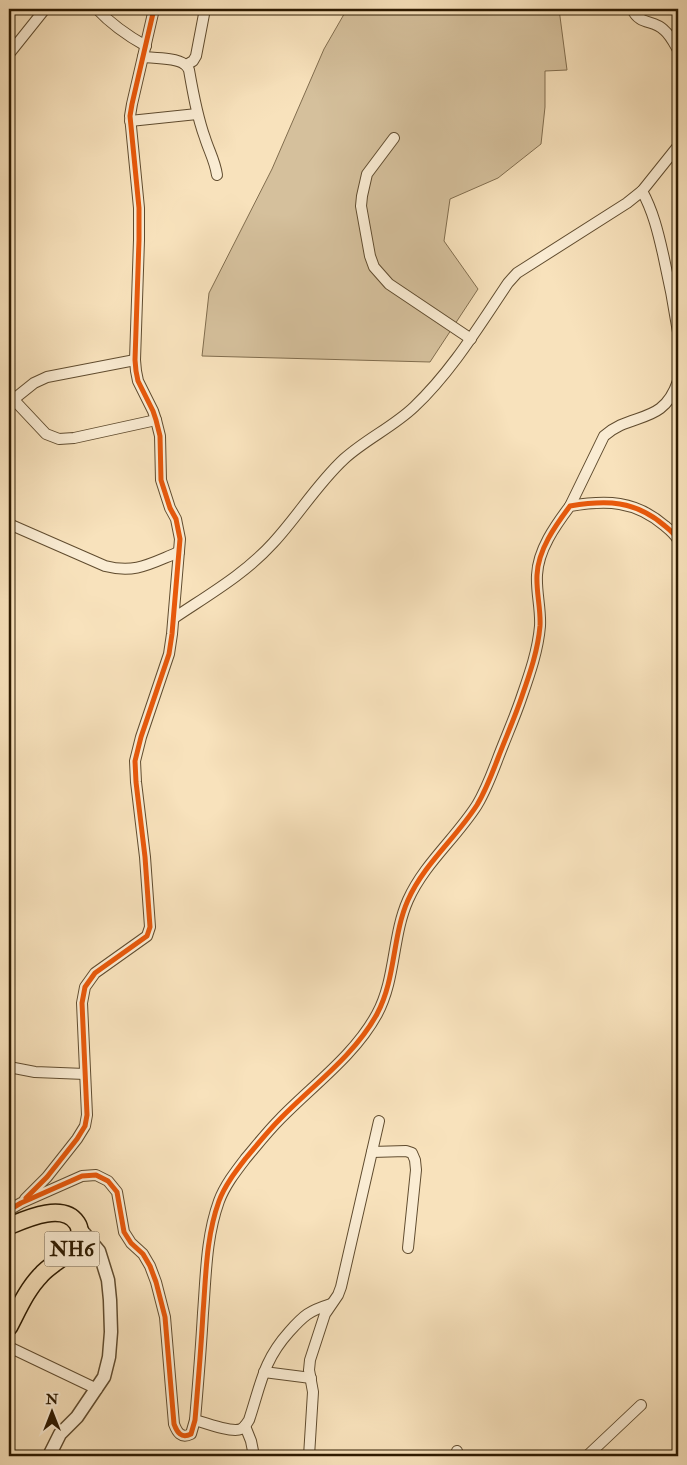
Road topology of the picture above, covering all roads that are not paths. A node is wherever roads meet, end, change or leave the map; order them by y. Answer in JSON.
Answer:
{"nodes":[{"id":1,"x":45,"y":9,"type":"edge"},
{"id":2,"x":97,"y":9,"type":"edge"},
{"id":3,"x":154,"y":9,"type":"edge"},
{"id":4,"x":205,"y":9,"type":"edge"},
{"id":5,"x":632,"y":9,"type":"edge"},
{"id":6,"x":146,"y":46,"type":"junction"},
{"id":7,"x":678,"y":50,"type":"edge"},
{"id":8,"x":9,"y":54,"type":"edge"},
{"id":9,"x":143,"y":57,"type":"junction"},
{"id":10,"x":186,"y":65,"type":"junction"},
{"id":11,"x":197,"y":114,"type":"junction"},
{"id":12,"x":130,"y":121,"type":"junction"},
{"id":13,"x":394,"y":138,"type":"dead end"},
{"id":14,"x":678,"y":146,"type":"edge"},
{"id":15,"x":217,"y":175,"type":"dead end"},
{"id":16,"x":642,"y":191,"type":"junction"},
{"id":17,"x":678,"y":332,"type":"edge"},
{"id":18,"x":471,"y":339,"type":"junction"},
{"id":19,"x":135,"y":360,"type":"junction"},
{"id":20,"x":678,"y":380,"type":"edge"},
{"id":21,"x":11,"y":402,"type":"edge"},
{"id":22,"x":156,"y":420,"type":"junction"},
{"id":23,"x":570,"y":506,"type":"junction"},
{"id":24,"x":9,"y":524,"type":"edge"},
{"id":25,"x":678,"y":540,"type":"edge"},
{"id":26,"x":179,"y":552,"type":"junction"},
{"id":27,"x":174,"y":618,"type":"junction"},
{"id":28,"x":9,"y":1067,"type":"edge"},
{"id":29,"x":85,"y":1074,"type":"junction"},
{"id":30,"x":378,"y":1121,"type":"dead end"},
{"id":31,"x":372,"y":1152,"type":"junction"},
{"id":32,"x":21,"y":1203,"type":"junction"},
{"id":33,"x":9,"y":1210,"type":"edge"},
{"id":34,"x":9,"y":1226,"type":"edge"},
{"id":35,"x":79,"y":1228,"type":"junction"},
{"id":36,"x":408,"y":1248,"type":"dead end"},
{"id":37,"x":331,"y":1304,"type":"junction"},
{"id":38,"x":9,"y":1327,"type":"edge"},
{"id":39,"x":9,"y":1347,"type":"edge"},
{"id":40,"x":264,"y":1372,"type":"junction"},
{"id":41,"x":311,"y":1378,"type":"junction"},
{"id":42,"x":96,"y":1389,"type":"junction"},
{"id":43,"x":641,"y":1406,"type":"dead end"},
{"id":44,"x":195,"y":1420,"type":"junction"},
{"id":45,"x":245,"y":1426,"type":"junction"},
{"id":46,"x":49,"y":1456,"type":"edge"},
{"id":47,"x":254,"y":1456,"type":"edge"},
{"id":48,"x":309,"y":1456,"type":"edge"},
{"id":49,"x":587,"y":1456,"type":"edge"}],
"edges":[{"from":1,"to":8,"type":"street"},
{"from":2,"to":6,"type":"street"},
{"from":3,"to":6,"type":"street"},
{"from":4,"to":10,"type":"street"},
{"from":5,"to":7,"type":"street"},
{"from":6,"to":9,"type":"street"},
{"from":9,"to":10,"type":"street"},
{"from":9,"to":12,"type":"street"},
{"from":10,"to":11,"type":"street"},
{"from":11,"to":12,"type":"street"},
{"from":11,"to":15,"type":"street"},
{"from":12,"to":19,"type":"street"},
{"from":13,"to":18,"type":"street"},
{"from":14,"to":16,"type":"street"},
{"from":16,"to":17,"type":"street"},
{"from":16,"to":18,"type":"street"},
{"from":18,"to":27,"type":"street"},
{"from":19,"to":21,"type":"street"},
{"from":19,"to":22,"type":"street"},
{"from":20,"to":23,"type":"street"},
{"from":21,"to":22,"type":"street"},
{"from":22,"to":26,"type":"street"},
{"from":23,"to":25,"type":"street"},
{"from":23,"to":44,"type":"street"},
{"from":24,"to":26,"type":"street"},
{"from":26,"to":27,"type":"street"},
{"from":27,"to":29,"type":"street"},
{"from":28,"to":29,"type":"street"},
{"from":29,"to":32,"type":"street"},
{"from":30,"to":31,"type":"street"},
{"from":31,"to":36,"type":"street"},
{"from":31,"to":37,"type":"street"},
{"from":32,"to":33,"type":"street"},
{"from":32,"to":44,"type":"street"},
{"from":34,"to":35,"type":"highway","number":"NH6"},
{"from":35,"to":38,"type":"highway","number":"NH6"},
{"from":35,"to":42,"type":"street"},
{"from":37,"to":40,"type":"street"},
{"from":37,"to":41,"type":"street"},
{"from":39,"to":42,"type":"street"},
{"from":40,"to":41,"type":"street"},
{"from":40,"to":45,"type":"street"},
{"from":41,"to":48,"type":"street"},
{"from":42,"to":46,"type":"street"},
{"from":43,"to":49,"type":"street"},
{"from":44,"to":45,"type":"street"},
{"from":45,"to":47,"type":"street"}]}
